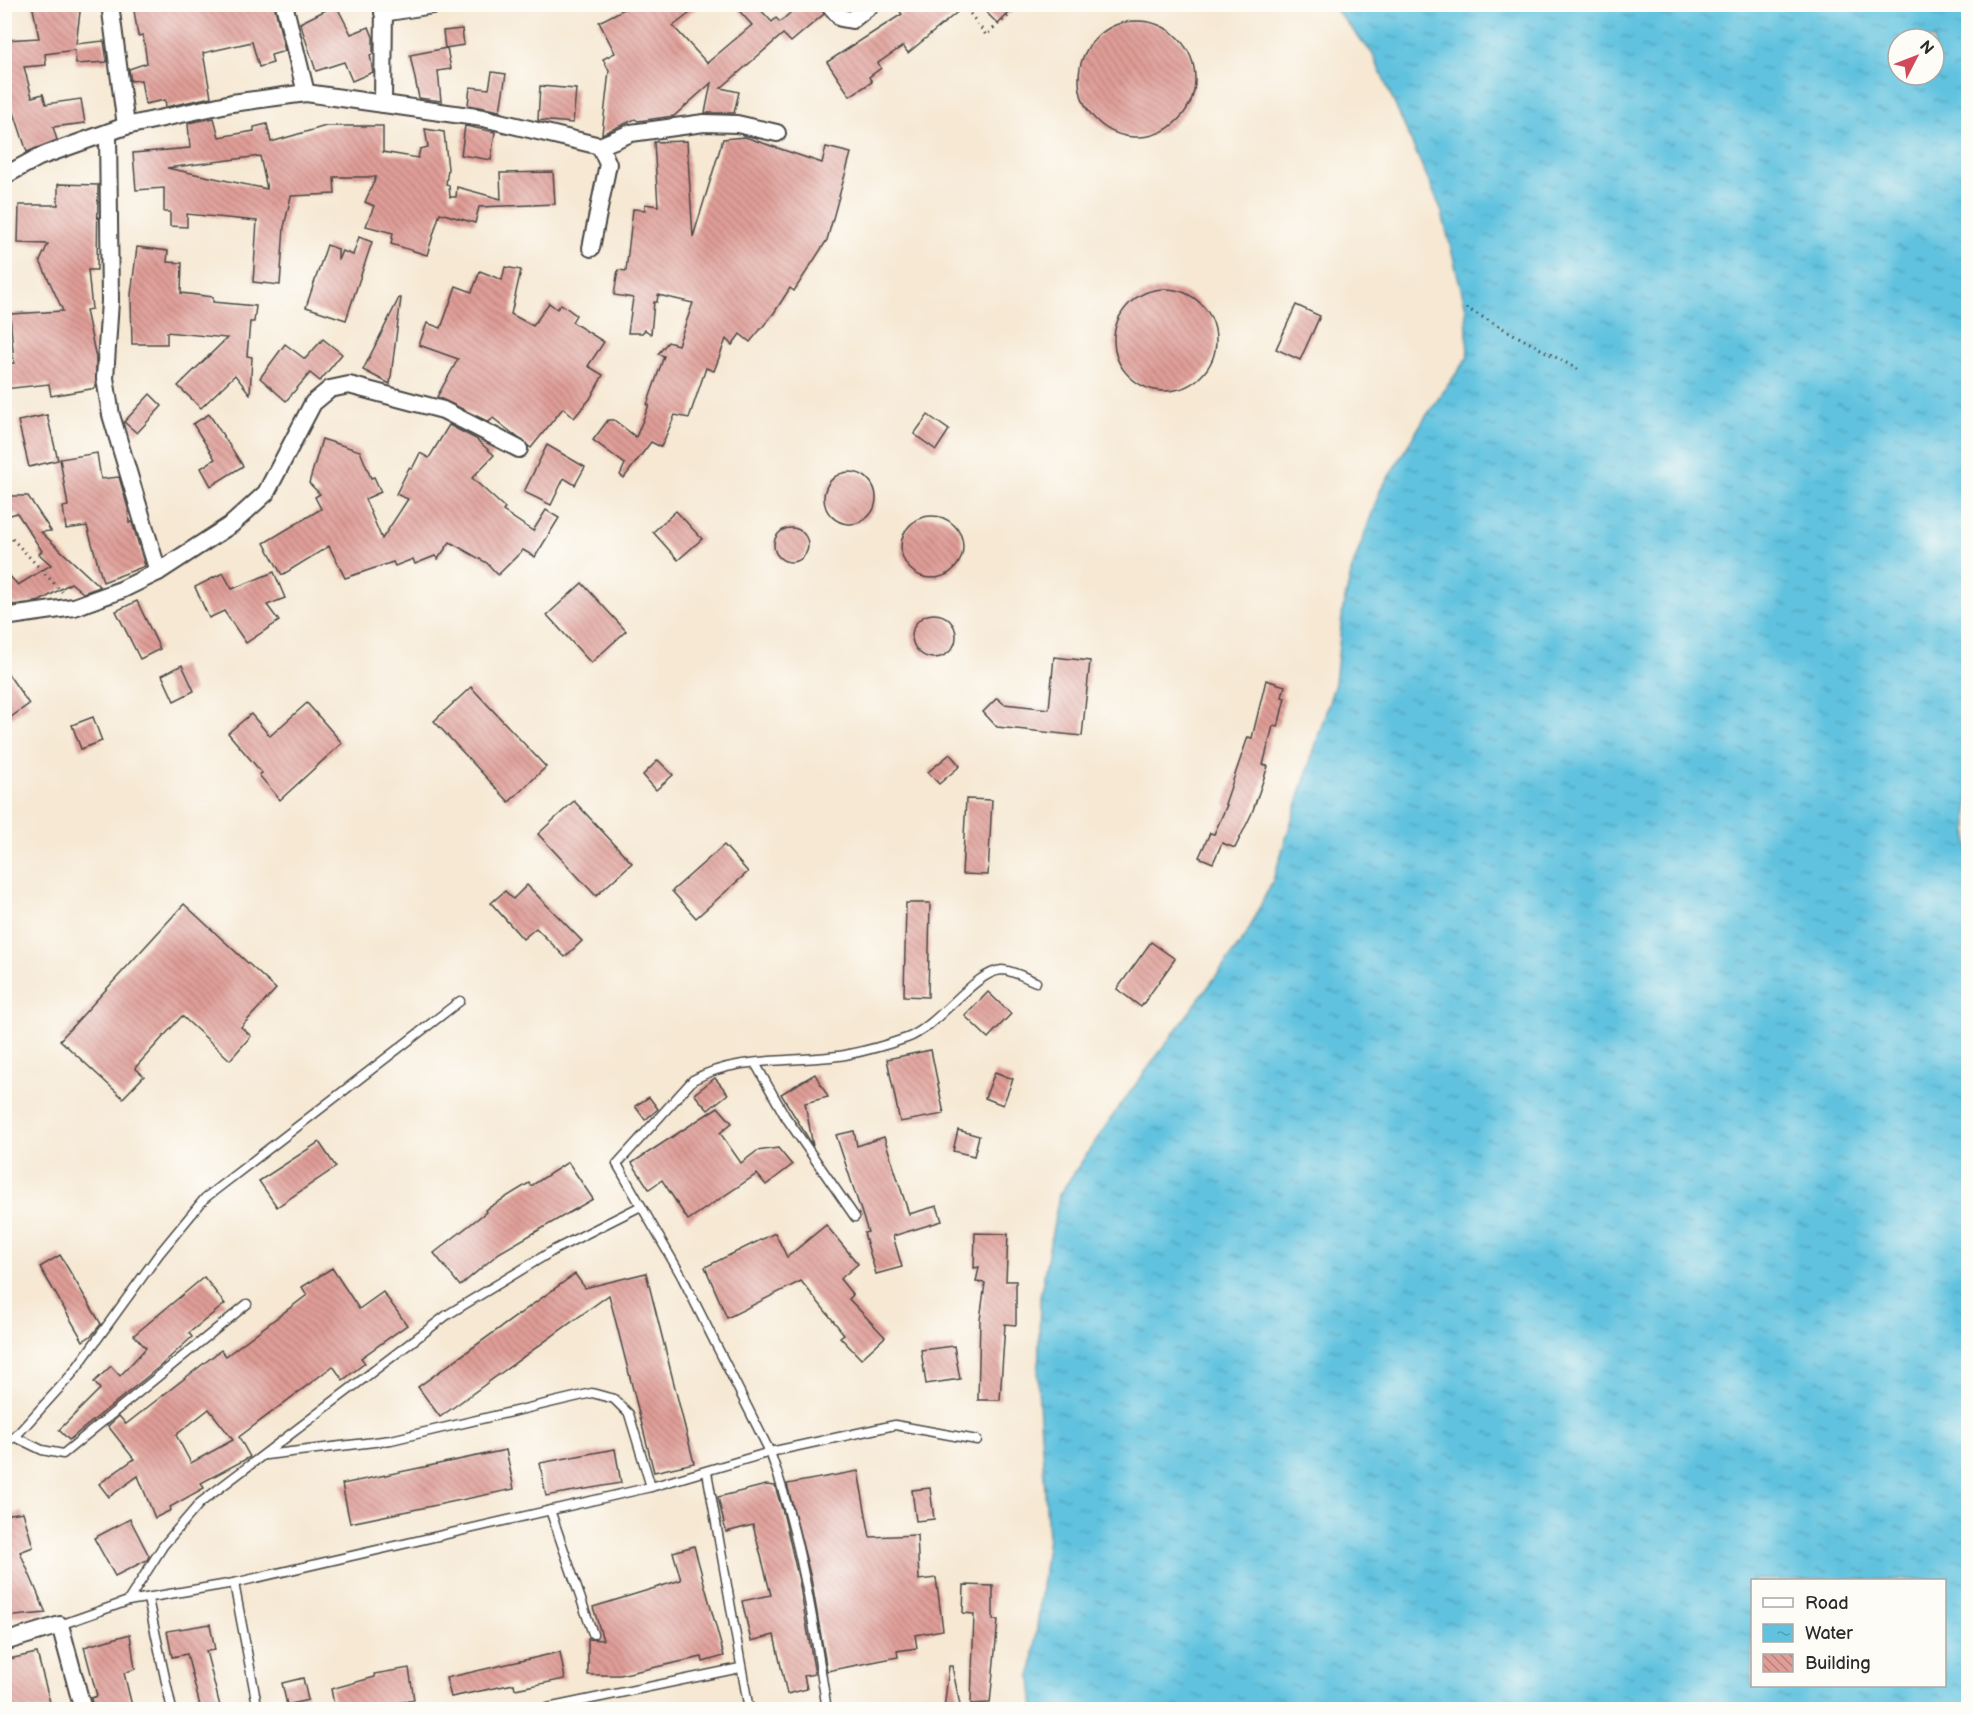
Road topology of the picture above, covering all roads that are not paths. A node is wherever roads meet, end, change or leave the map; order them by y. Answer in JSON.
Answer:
{"nodes":[{"id":1,"x":110,"y":4,"type":"edge"},
{"id":2,"x":284,"y":4,"type":"edge"},
{"id":3,"x":439,"y":4,"type":"edge"},
{"id":4,"x":829,"y":4,"type":"edge"},
{"id":5,"x":872,"y":4,"type":"edge"},
{"id":6,"x":383,"y":9,"type":"edge"},
{"id":7,"x":306,"y":93,"type":"junction"},
{"id":8,"x":383,"y":104,"type":"junction"},
{"id":9,"x":126,"y":126,"type":"junction"},
{"id":10,"x":777,"y":133,"type":"dead end"},
{"id":11,"x":108,"y":134,"type":"junction"},
{"id":12,"x":600,"y":146,"type":"junction"},
{"id":13,"x":4,"y":176,"type":"edge"},
{"id":14,"x":591,"y":248,"type":"dead end"},
{"id":15,"x":519,"y":449,"type":"dead end"},
{"id":16,"x":158,"y":572,"type":"junction"},
{"id":17,"x":4,"y":617,"type":"edge"},
{"id":18,"x":1036,"y":981,"type":"dead end"},
{"id":19,"x":460,"y":1001,"type":"dead end"},
{"id":20,"x":755,"y":1063,"type":"junction"},
{"id":21,"x":641,"y":1206,"type":"junction"},
{"id":22,"x":855,"y":1217,"type":"dead end"},
{"id":23,"x":247,"y":1304,"type":"dead end"},
{"id":24,"x":15,"y":1437,"type":"junction"},
{"id":25,"x":977,"y":1440,"type":"dead end"},
{"id":26,"x":4,"y":1443,"type":"edge"},
{"id":27,"x":770,"y":1452,"type":"junction"},
{"id":28,"x":266,"y":1455,"type":"junction"},
{"id":29,"x":707,"y":1472,"type":"junction"},
{"id":30,"x":651,"y":1487,"type":"junction"},
{"id":31,"x":550,"y":1510,"type":"junction"},
{"id":32,"x":234,"y":1583,"type":"junction"},
{"id":33,"x":148,"y":1599,"type":"junction"},
{"id":34,"x":128,"y":1601,"type":"junction"},
{"id":35,"x":60,"y":1625,"type":"junction"},
{"id":36,"x":593,"y":1634,"type":"dead end"},
{"id":37,"x":4,"y":1642,"type":"edge"},
{"id":38,"x":740,"y":1668,"type":"junction"},
{"id":39,"x":83,"y":1710,"type":"edge"},
{"id":40,"x":172,"y":1710,"type":"edge"},
{"id":41,"x":258,"y":1710,"type":"edge"},
{"id":42,"x":538,"y":1710,"type":"edge"},
{"id":43,"x":749,"y":1710,"type":"edge"},
{"id":44,"x":827,"y":1710,"type":"edge"}],
"edges":[{"from":1,"to":9,"type":"street"},
{"from":2,"to":7,"type":"street"},
{"from":3,"to":6,"type":"street"},
{"from":4,"to":5,"type":"street"},
{"from":6,"to":8,"type":"street"},
{"from":7,"to":8,"type":"street"},
{"from":7,"to":9,"type":"street"},
{"from":8,"to":12,"type":"street"},
{"from":9,"to":11,"type":"street"},
{"from":10,"to":12,"type":"street"},
{"from":11,"to":13,"type":"street"},
{"from":11,"to":16,"type":"street"},
{"from":12,"to":14,"type":"street"},
{"from":15,"to":16,"type":"street"},
{"from":16,"to":17,"type":"street"},
{"from":18,"to":20,"type":"lane"},
{"from":19,"to":24,"type":"lane"},
{"from":20,"to":21,"type":"lane"},
{"from":20,"to":22,"type":"lane"},
{"from":21,"to":27,"type":"lane"},
{"from":21,"to":28,"type":"lane"},
{"from":23,"to":24,"type":"lane"},
{"from":24,"to":26,"type":"lane"},
{"from":25,"to":27,"type":"lane"},
{"from":27,"to":29,"type":"lane"},
{"from":27,"to":44,"type":"lane"},
{"from":28,"to":30,"type":"lane"},
{"from":28,"to":34,"type":"lane"},
{"from":29,"to":30,"type":"lane"},
{"from":29,"to":38,"type":"lane"},
{"from":30,"to":31,"type":"lane"},
{"from":31,"to":32,"type":"lane"},
{"from":31,"to":36,"type":"lane"},
{"from":32,"to":33,"type":"lane"},
{"from":32,"to":41,"type":"lane"},
{"from":33,"to":34,"type":"lane"},
{"from":33,"to":40,"type":"lane"},
{"from":34,"to":35,"type":"lane"},
{"from":35,"to":37,"type":"street"},
{"from":35,"to":39,"type":"street"},
{"from":38,"to":42,"type":"lane"},
{"from":38,"to":43,"type":"lane"}]}
